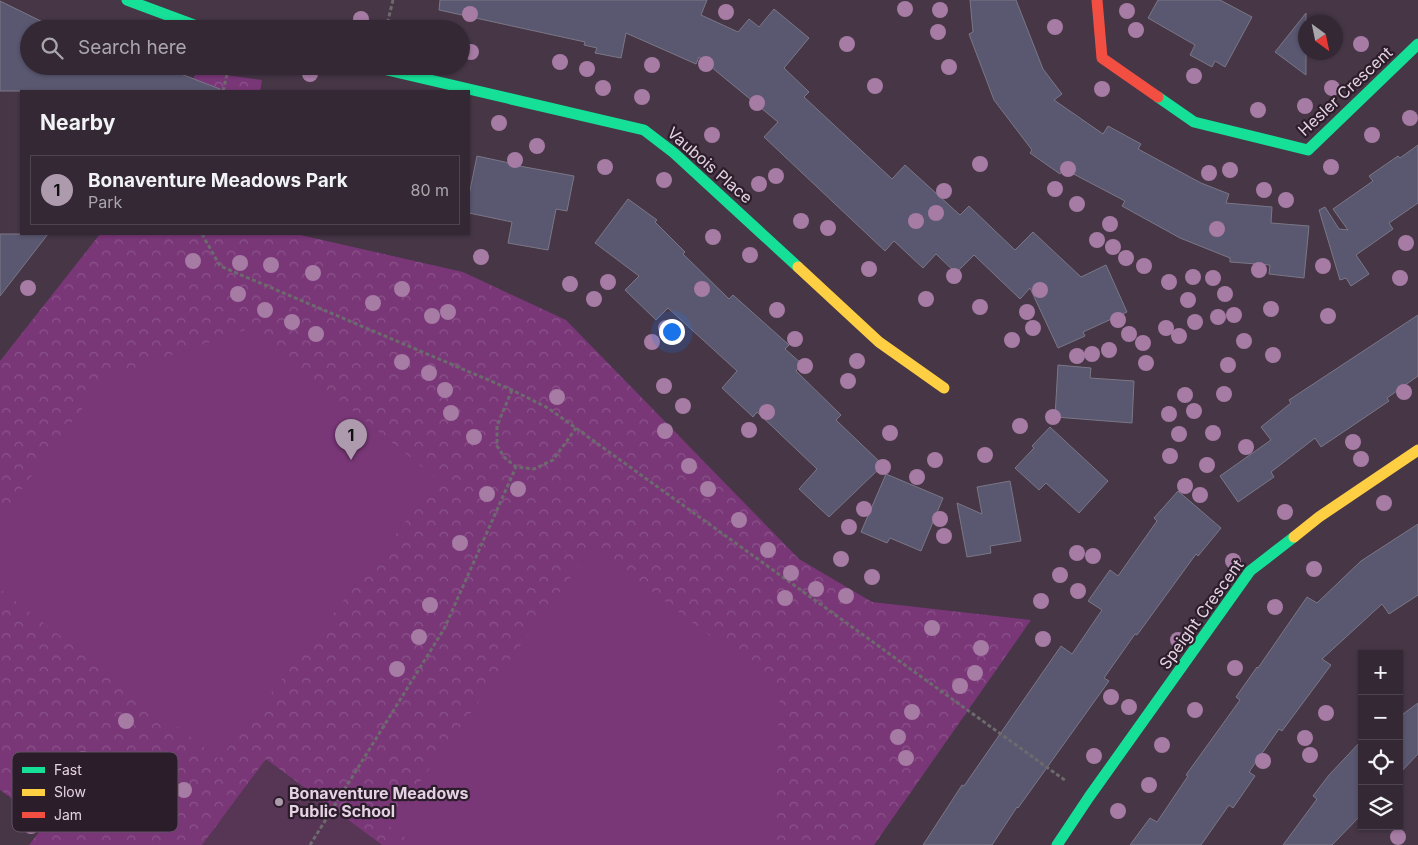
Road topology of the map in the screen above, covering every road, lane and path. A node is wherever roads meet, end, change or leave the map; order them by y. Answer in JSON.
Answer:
{"nodes":[{"id":1,"x":126,"y":0,"type":"edge"},
{"id":2,"x":393,"y":0,"type":"edge"},
{"id":3,"x":1097,"y":0,"type":"edge"},
{"id":4,"x":180,"y":20,"type":"edge"},
{"id":5,"x":388,"y":20,"type":"edge"},
{"id":6,"x":1418,"y":44,"type":"edge"},
{"id":7,"x":227,"y":75,"type":"edge"},
{"id":8,"x":409,"y":75,"type":"edge"},
{"id":9,"x":223,"y":90,"type":"edge"},
{"id":10,"x":203,"y":235,"type":"edge"},
{"id":11,"x":944,"y":388,"type":"dead end"},
{"id":12,"x":512,"y":390,"type":"junction"},
{"id":13,"x":576,"y":428,"type":"junction"},
{"id":14,"x":1418,"y":450,"type":"edge"},
{"id":15,"x":516,"y":467,"type":"junction"},
{"id":16,"x":1089,"y":797,"type":"junction"},
{"id":17,"x":310,"y":845,"type":"edge"},
{"id":18,"x":1057,"y":845,"type":"edge"}],
"edges":[{"from":1,"to":4,"type":"street"},
{"from":2,"to":5,"type":"path"},
{"from":3,"to":6,"type":"street","name":"Hesler Crescent"},
{"from":7,"to":9,"type":"path"},
{"from":8,"to":11,"type":"street","name":"Vaubois Place"},
{"from":10,"to":12,"type":"path"},
{"from":12,"to":13,"type":"path"},
{"from":12,"to":15,"type":"path"},
{"from":13,"to":15,"type":"path"},
{"from":13,"to":16,"type":"path"},
{"from":14,"to":16,"type":"street","name":"Speight Crescent"},
{"from":15,"to":17,"type":"path"},
{"from":16,"to":18,"type":"street","name":"Speight Crescent"}]}
